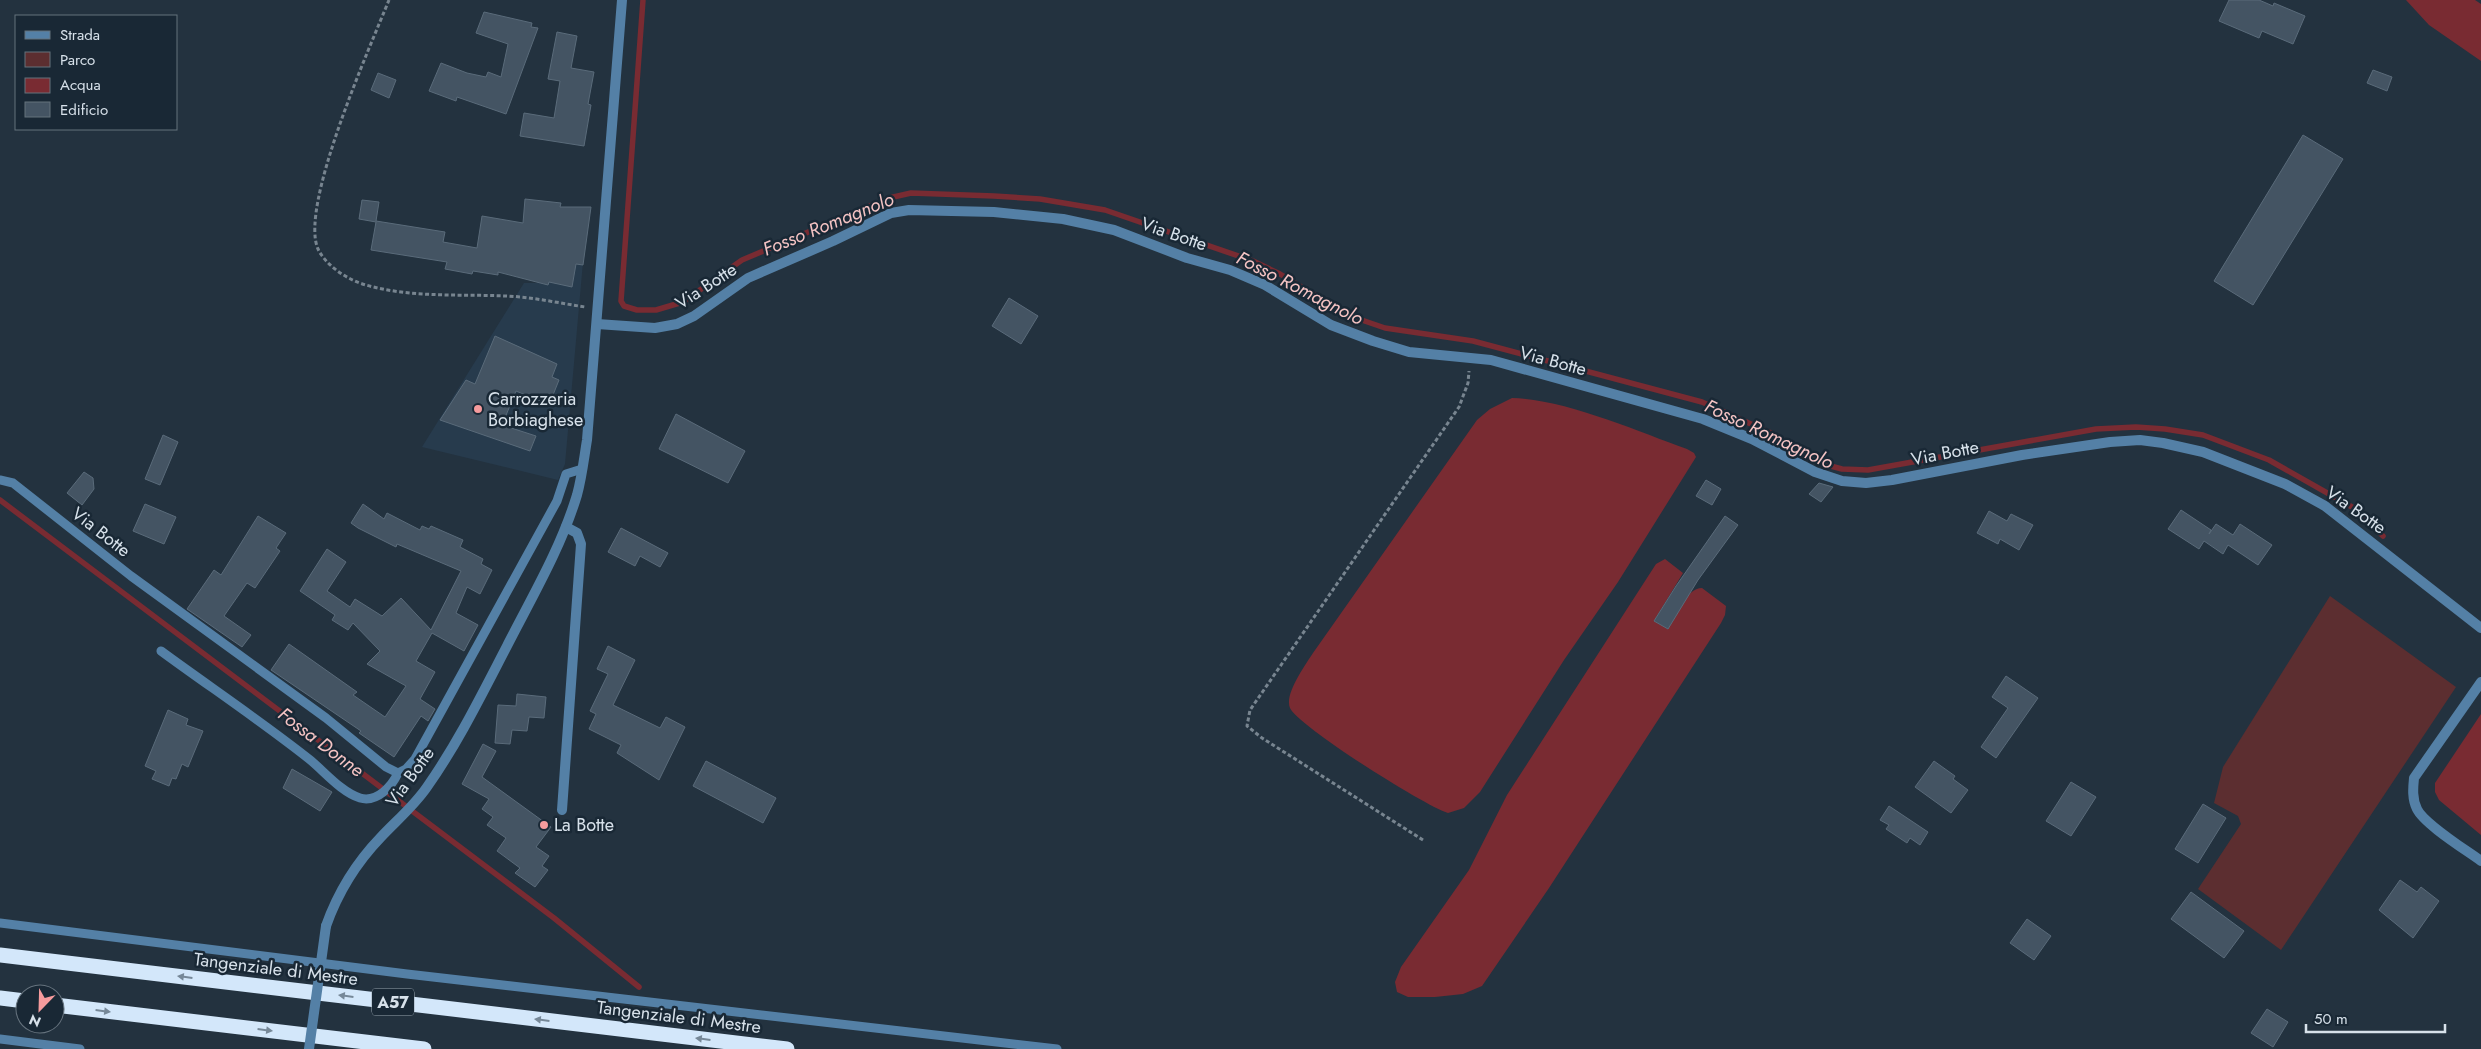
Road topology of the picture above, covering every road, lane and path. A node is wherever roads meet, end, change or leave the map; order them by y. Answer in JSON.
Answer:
{"nodes":[{"id":1,"x":389,"y":0,"type":"edge"},
{"id":2,"x":622,"y":0,"type":"edge"},
{"id":3,"x":598,"y":309,"type":"junction"},
{"id":4,"x":597,"y":324,"type":"junction"},
{"id":5,"x":1470,"y":357,"type":"junction"},
{"id":6,"x":582,"y":469,"type":"junction"},
{"id":7,"x":0,"y":480,"type":"edge"},
{"id":8,"x":566,"y":527,"type":"junction"},
{"id":9,"x":2481,"y":628,"type":"edge"},
{"id":10,"x":161,"y":651,"type":"dead end"},
{"id":11,"x":2481,"y":682,"type":"edge"},
{"id":12,"x":398,"y":773,"type":"junction"},
{"id":13,"x":562,"y":810,"type":"dead end"},
{"id":14,"x":1423,"y":840,"type":"dead end"},
{"id":15,"x":2481,"y":862,"type":"edge"},
{"id":16,"x":0,"y":923,"type":"edge"},
{"id":17,"x":0,"y":955,"type":"edge"},
{"id":18,"x":0,"y":998,"type":"edge"},
{"id":19,"x":15,"y":1000,"type":"edge"},
{"id":20,"x":65,"y":1006,"type":"edge"},
{"id":21,"x":0,"y":1039,"type":"edge"},
{"id":22,"x":80,"y":1049,"type":"edge"},
{"id":23,"x":308,"y":1049,"type":"edge"},
{"id":24,"x":424,"y":1049,"type":"edge"},
{"id":25,"x":787,"y":1049,"type":"edge"},
{"id":26,"x":1057,"y":1049,"type":"edge"}],
"edges":[{"from":1,"to":3,"type":"path"},
{"from":2,"to":3,"type":"street","name":"Via Botte"},
{"from":3,"to":4,"type":"street","name":"Via Botte"},
{"from":4,"to":5,"type":"street","name":"Via Botte"},
{"from":4,"to":6,"type":"street","name":"Via Botte"},
{"from":5,"to":9,"type":"street","name":"Via Botte"},
{"from":5,"to":14,"type":"path"},
{"from":6,"to":8,"type":"street","name":"Via Botte"},
{"from":6,"to":12,"type":"lane","name":"Via Botte"},
{"from":7,"to":12,"type":"lane","name":"Via Botte"},
{"from":8,"to":13,"type":"street"},
{"from":8,"to":23,"type":"street","name":"Via Botte","bridge":true},
{"from":10,"to":12,"type":"lane","name":"Via Botte"},
{"from":11,"to":15,"type":"street"},
{"from":16,"to":26,"type":"lane"},
{"from":25,"to":17,"type":"highway","name":"Tangenziale di Mestre","number":"A57","one_way":true},
{"from":18,"to":19,"type":"highway"},
{"from":20,"to":24,"type":"highway","one_way":true},
{"from":21,"to":22,"type":"lane"}]}
